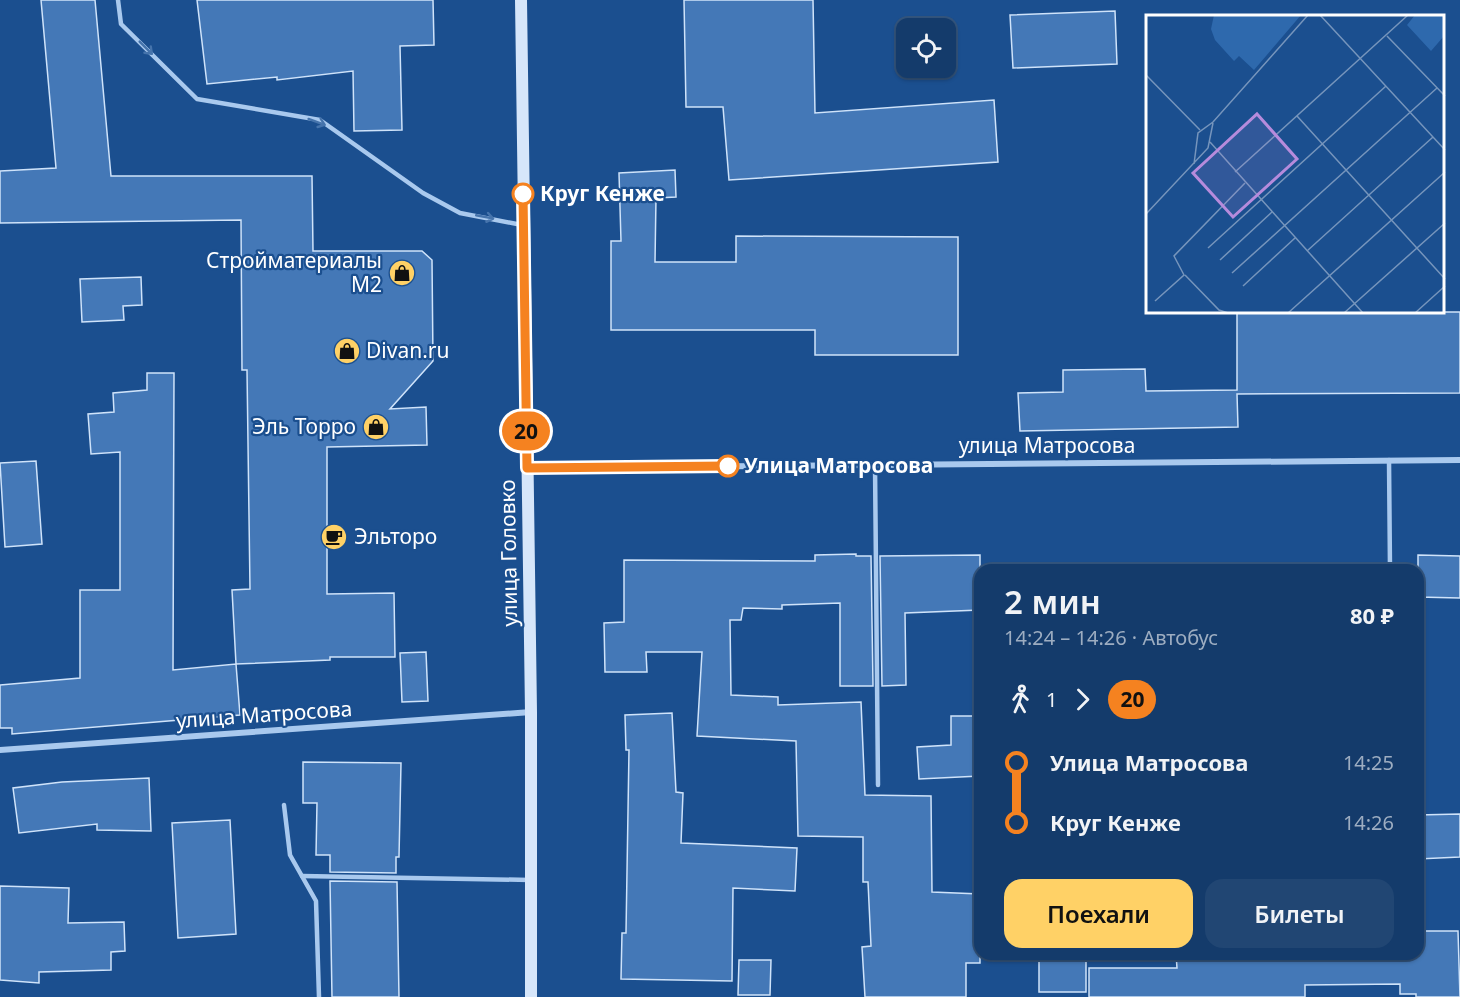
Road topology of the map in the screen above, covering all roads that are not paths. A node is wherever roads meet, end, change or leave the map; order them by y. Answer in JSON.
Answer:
{"nodes":[{"id":1,"x":118,"y":0,"type":"edge"},
{"id":2,"x":521,"y":0,"type":"edge"},
{"id":3,"x":524,"y":225,"type":"junction"},
{"id":4,"x":1389,"y":460,"type":"junction"},
{"id":5,"x":1460,"y":460,"type":"edge"},
{"id":6,"x":875,"y":464,"type":"junction"},
{"id":7,"x":527,"y":468,"type":"junction"},
{"id":8,"x":1390,"y":564,"type":"edge"},
{"id":9,"x":531,"y":712,"type":"junction"},
{"id":10,"x":0,"y":750,"type":"edge"},
{"id":11,"x":878,"y":785,"type":"dead end"},
{"id":12,"x":284,"y":806,"type":"dead end"},
{"id":13,"x":302,"y":876,"type":"junction"},
{"id":14,"x":531,"y":880,"type":"junction"},
{"id":15,"x":319,"y":997,"type":"edge"},
{"id":16,"x":531,"y":997,"type":"edge"}],
"edges":[{"from":1,"to":3,"type":"lane","one_way":true},
{"from":2,"to":3,"type":"street","name":"улица Головко"},
{"from":3,"to":7,"type":"street","name":"улица Головко"},
{"from":4,"to":5,"type":"street","name":"улица Матросова"},
{"from":4,"to":6,"type":"street","name":"улица Матросова"},
{"from":4,"to":8,"type":"lane"},
{"from":6,"to":7,"type":"street","name":"улица Матросова"},
{"from":6,"to":11,"type":"lane"},
{"from":7,"to":9,"type":"street","name":"улица Головко"},
{"from":9,"to":10,"type":"street","name":"улица Матросова"},
{"from":9,"to":14,"type":"street","name":"улица Головко"},
{"from":12,"to":13,"type":"lane"},
{"from":13,"to":14,"type":"lane"},
{"from":13,"to":15,"type":"lane"},
{"from":14,"to":16,"type":"street","name":"улица Головко"}]}
